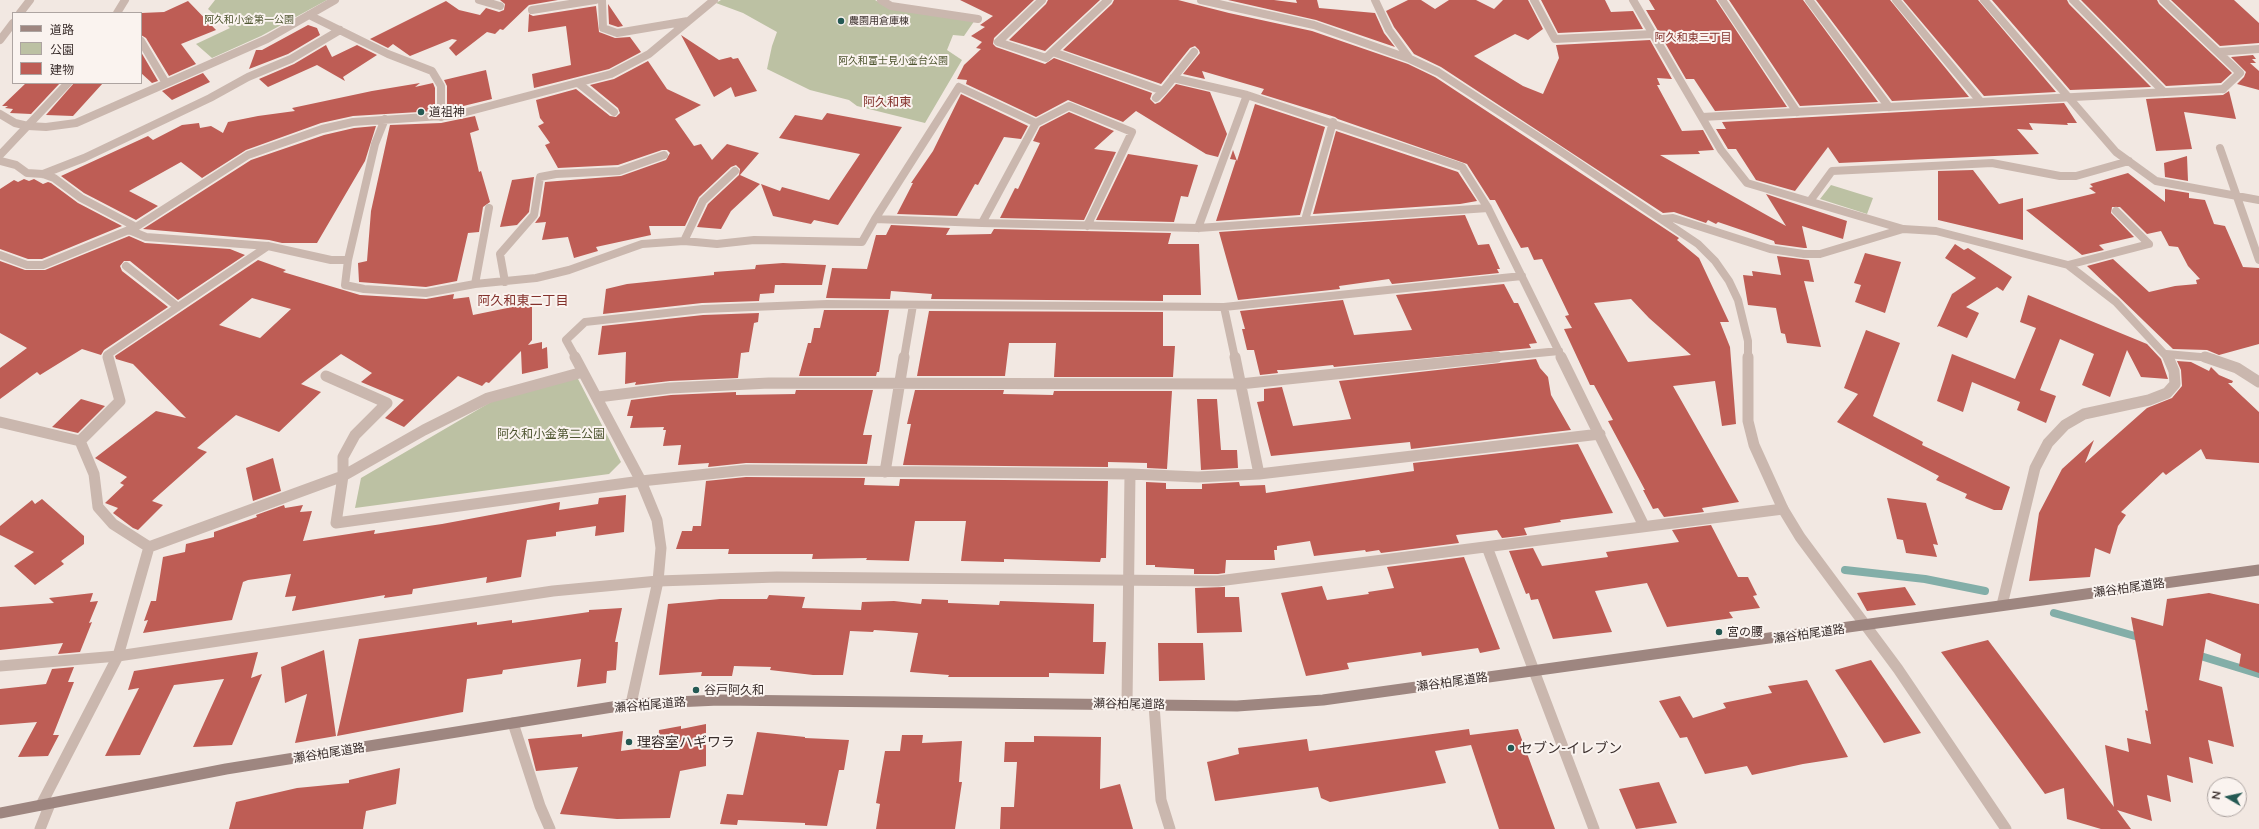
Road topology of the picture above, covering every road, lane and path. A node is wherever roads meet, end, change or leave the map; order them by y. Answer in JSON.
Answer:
{"nodes":[{"id":1,"x":30,"y":0,"type":"edge"},
{"id":2,"x":125,"y":0,"type":"edge"},
{"id":3,"x":336,"y":0,"type":"edge"},
{"id":4,"x":479,"y":0,"type":"edge"},
{"id":5,"x":595,"y":0,"type":"edge"},
{"id":6,"x":602,"y":0,"type":"edge"},
{"id":7,"x":714,"y":0,"type":"edge"},
{"id":8,"x":880,"y":0,"type":"edge"},
{"id":9,"x":1042,"y":0,"type":"edge"},
{"id":10,"x":1108,"y":0,"type":"edge"},
{"id":11,"x":1200,"y":0,"type":"edge"},
{"id":12,"x":1375,"y":0,"type":"edge"},
{"id":13,"x":1534,"y":0,"type":"edge"},
{"id":14,"x":1633,"y":0,"type":"edge"},
{"id":15,"x":1722,"y":0,"type":"edge"},
{"id":16,"x":1809,"y":0,"type":"edge"},
{"id":17,"x":1896,"y":0,"type":"edge"},
{"id":18,"x":1984,"y":0,"type":"edge"},
{"id":19,"x":2074,"y":0,"type":"edge"},
{"id":20,"x":2163,"y":0,"type":"edge"},
{"id":21,"x":500,"y":6,"type":"dead end"},
{"id":22,"x":532,"y":10,"type":"dead end"},
{"id":23,"x":21,"y":12,"type":"edge"},
{"id":24,"x":118,"y":12,"type":"edge"},
{"id":25,"x":309,"y":15,"type":"junction"},
{"id":26,"x":978,"y":18,"type":"dead end"},
{"id":27,"x":688,"y":21,"type":"junction"},
{"id":28,"x":12,"y":24,"type":"edge"},
{"id":29,"x":340,"y":30,"type":"junction"},
{"id":30,"x":1653,"y":34,"type":"junction"},
{"id":31,"x":0,"y":40,"type":"edge"},
{"id":32,"x":142,"y":43,"type":"edge"},
{"id":33,"x":2259,"y":49,"type":"edge"},
{"id":34,"x":1053,"y":52,"type":"junction"},
{"id":35,"x":1194,"y":52,"type":"dead end"},
{"id":36,"x":2218,"y":52,"type":"junction"},
{"id":37,"x":1410,"y":59,"type":"junction"},
{"id":38,"x":1173,"y":78,"type":"junction"},
{"id":39,"x":166,"y":83,"type":"junction"},
{"id":40,"x":578,"y":83,"type":"junction"},
{"id":41,"x":67,"y":84,"type":"edge"},
{"id":42,"x":1163,"y":91,"type":"junction"},
{"id":43,"x":2164,"y":92,"type":"junction"},
{"id":44,"x":1248,"y":95,"type":"junction"},
{"id":45,"x":2071,"y":97,"type":"junction"},
{"id":46,"x":1156,"y":98,"type":"dead end"},
{"id":47,"x":1981,"y":102,"type":"junction"},
{"id":48,"x":1889,"y":107,"type":"junction"},
{"id":49,"x":614,"y":112,"type":"dead end"},
{"id":50,"x":1797,"y":112,"type":"junction"},
{"id":51,"x":0,"y":114,"type":"edge"},
{"id":52,"x":441,"y":117,"type":"junction"},
{"id":53,"x":1702,"y":117,"type":"junction"},
{"id":54,"x":385,"y":118,"type":"junction"},
{"id":55,"x":1333,"y":122,"type":"junction"},
{"id":56,"x":1036,"y":123,"type":"junction"},
{"id":57,"x":28,"y":126,"type":"junction"},
{"id":58,"x":2220,"y":148,"type":"dead end"},
{"id":59,"x":0,"y":155,"type":"edge"},
{"id":60,"x":664,"y":155,"type":"dead end"},
{"id":61,"x":2129,"y":161,"type":"junction"},
{"id":62,"x":0,"y":162,"type":"edge"},
{"id":63,"x":735,"y":171,"type":"dead end"},
{"id":64,"x":43,"y":174,"type":"junction"},
{"id":65,"x":2236,"y":196,"type":"junction"},
{"id":66,"x":2259,"y":200,"type":"edge"},
{"id":67,"x":1810,"y":201,"type":"junction"},
{"id":68,"x":490,"y":208,"type":"dead end"},
{"id":69,"x":1488,"y":208,"type":"junction"},
{"id":70,"x":2116,"y":211,"type":"dead end"},
{"id":71,"x":875,"y":219,"type":"junction"},
{"id":72,"x":1663,"y":219,"type":"junction"},
{"id":73,"x":1305,"y":220,"type":"junction"},
{"id":74,"x":982,"y":223,"type":"junction"},
{"id":75,"x":1087,"y":226,"type":"junction"},
{"id":76,"x":1198,"y":228,"type":"junction"},
{"id":77,"x":132,"y":229,"type":"junction"},
{"id":78,"x":1903,"y":229,"type":"junction"},
{"id":79,"x":684,"y":241,"type":"junction"},
{"id":80,"x":268,"y":246,"type":"junction"},
{"id":81,"x":0,"y":255,"type":"edge"},
{"id":82,"x":348,"y":260,"type":"junction"},
{"id":83,"x":2259,"y":260,"type":"edge"},
{"id":84,"x":2068,"y":265,"type":"junction"},
{"id":85,"x":126,"y":266,"type":"dead end"},
{"id":86,"x":1522,"y":276,"type":"junction"},
{"id":87,"x":505,"y":282,"type":"junction"},
{"id":88,"x":475,"y":284,"type":"junction"},
{"id":89,"x":913,"y":305,"type":"junction"},
{"id":90,"x":178,"y":307,"type":"junction"},
{"id":91,"x":1224,"y":307,"type":"junction"},
{"id":92,"x":1559,"y":351,"type":"junction"},
{"id":93,"x":2166,"y":354,"type":"junction"},
{"id":94,"x":583,"y":372,"type":"junction"},
{"id":95,"x":326,"y":376,"type":"dead end"},
{"id":96,"x":2259,"y":382,"type":"edge"},
{"id":97,"x":900,"y":383,"type":"junction"},
{"id":98,"x":1240,"y":384,"type":"junction"},
{"id":99,"x":598,"y":397,"type":"junction"},
{"id":100,"x":0,"y":422,"type":"edge"},
{"id":101,"x":1600,"y":434,"type":"junction"},
{"id":102,"x":80,"y":441,"type":"junction"},
{"id":103,"x":885,"y":472,"type":"junction"},
{"id":104,"x":1130,"y":474,"type":"junction"},
{"id":105,"x":1259,"y":474,"type":"junction"},
{"id":106,"x":343,"y":476,"type":"junction"},
{"id":107,"x":641,"y":480,"type":"junction"},
{"id":108,"x":1783,"y":510,"type":"junction"},
{"id":109,"x":1644,"y":526,"type":"junction"},
{"id":110,"x":149,"y":547,"type":"junction"},
{"id":111,"x":1487,"y":547,"type":"junction"},
{"id":112,"x":2259,"y":570,"type":"edge"},
{"id":113,"x":658,"y":581,"type":"junction"},
{"id":114,"x":1129,"y":581,"type":"junction"},
{"id":115,"x":2002,"y":605,"type":"junction"},
{"id":116,"x":1867,"y":626,"type":"junction"},
{"id":117,"x":118,"y":656,"type":"junction"},
{"id":118,"x":0,"y":666,"type":"edge"},
{"id":119,"x":1534,"y":672,"type":"junction"},
{"id":120,"x":1127,"y":703,"type":"junction"},
{"id":121,"x":631,"y":704,"type":"junction"},
{"id":122,"x":1154,"y":705,"type":"junction"},
{"id":123,"x":513,"y":723,"type":"junction"},
{"id":124,"x":45,"y":805,"type":"junction"},
{"id":125,"x":0,"y":813,"type":"edge"},
{"id":126,"x":40,"y":829,"type":"edge"},
{"id":127,"x":550,"y":829,"type":"edge"},
{"id":128,"x":1170,"y":829,"type":"edge"},
{"id":129,"x":1594,"y":829,"type":"edge"},
{"id":130,"x":2006,"y":829,"type":"edge"}],
"edges":[{"from":1,"to":23,"type":"street"},
{"from":2,"to":24,"type":"street"},
{"from":3,"to":25,"type":"street"},
{"from":4,"to":21,"type":"street"},
{"from":5,"to":22,"type":"street"},
{"from":6,"to":27,"type":"street"},
{"from":7,"to":27,"type":"street"},
{"from":8,"to":26,"type":"street"},
{"from":9,"to":34,"type":"street"},
{"from":10,"to":34,"type":"street"},
{"from":11,"to":37,"type":"street"},
{"from":12,"to":37,"type":"street"},
{"from":13,"to":30,"type":"street"},
{"from":14,"to":30,"type":"street"},
{"from":15,"to":50,"type":"street"},
{"from":16,"to":48,"type":"street"},
{"from":17,"to":47,"type":"street"},
{"from":18,"to":45,"type":"street"},
{"from":19,"to":43,"type":"street"},
{"from":20,"to":36,"type":"street"},
{"from":25,"to":29,"type":"street"},
{"from":25,"to":39,"type":"street"},
{"from":27,"to":40,"type":"street"},
{"from":28,"to":31,"type":"street"},
{"from":29,"to":52,"type":"street"},
{"from":29,"to":64,"type":"street"},
{"from":30,"to":53,"type":"street"},
{"from":32,"to":39,"type":"street"},
{"from":33,"to":36,"type":"street"},
{"from":34,"to":42,"type":"street"},
{"from":35,"to":38,"type":"street"},
{"from":36,"to":43,"type":"street"},
{"from":37,"to":72,"type":"street"},
{"from":38,"to":42,"type":"street"},
{"from":38,"to":44,"type":"street"},
{"from":39,"to":57,"type":"street"},
{"from":40,"to":49,"type":"street"},
{"from":40,"to":52,"type":"street"},
{"from":41,"to":57,"type":"street"},
{"from":42,"to":46,"type":"street"},
{"from":43,"to":45,"type":"street"},
{"from":44,"to":55,"type":"street"},
{"from":44,"to":76,"type":"street"},
{"from":45,"to":47,"type":"street"},
{"from":45,"to":61,"type":"street"},
{"from":47,"to":48,"type":"street"},
{"from":48,"to":50,"type":"street"},
{"from":50,"to":53,"type":"street"},
{"from":51,"to":57,"type":"street"},
{"from":52,"to":54,"type":"street"},
{"from":53,"to":67,"type":"street"},
{"from":54,"to":77,"type":"street"},
{"from":54,"to":82,"type":"street"},
{"from":55,"to":69,"type":"street"},
{"from":55,"to":73,"type":"street"},
{"from":56,"to":71,"type":"street"},
{"from":56,"to":74,"type":"street"},
{"from":56,"to":75,"type":"street"},
{"from":57,"to":59,"type":"street"},
{"from":58,"to":65,"type":"street"},
{"from":60,"to":87,"type":"street"},
{"from":61,"to":65,"type":"street"},
{"from":61,"to":67,"type":"street"},
{"from":62,"to":64,"type":"street"},
{"from":63,"to":79,"type":"street"},
{"from":64,"to":77,"type":"street"},
{"from":65,"to":66,"type":"street"},
{"from":65,"to":83,"type":"street"},
{"from":67,"to":78,"type":"street"},
{"from":68,"to":88,"type":"street"},
{"from":69,"to":73,"type":"street"},
{"from":69,"to":86,"type":"street"},
{"from":70,"to":84,"type":"street"},
{"from":71,"to":74,"type":"street"},
{"from":71,"to":79,"type":"street"},
{"from":72,"to":78,"type":"street"},
{"from":72,"to":108,"type":"street"},
{"from":73,"to":76,"type":"street"},
{"from":74,"to":75,"type":"street"},
{"from":75,"to":76,"type":"street"},
{"from":77,"to":80,"type":"street"},
{"from":77,"to":81,"type":"street"},
{"from":78,"to":84,"type":"street"},
{"from":79,"to":87,"type":"street"},
{"from":80,"to":82,"type":"street"},
{"from":80,"to":90,"type":"street"},
{"from":82,"to":88,"type":"street"},
{"from":84,"to":93,"type":"street"},
{"from":85,"to":90,"type":"street"},
{"from":86,"to":91,"type":"street"},
{"from":86,"to":92,"type":"street"},
{"from":87,"to":88,"type":"street"},
{"from":89,"to":91,"type":"street"},
{"from":89,"to":94,"type":"street"},
{"from":89,"to":97,"type":"street"},
{"from":90,"to":102,"type":"street"},
{"from":91,"to":98,"type":"street"},
{"from":92,"to":98,"type":"street"},
{"from":92,"to":101,"type":"street"},
{"from":93,"to":96,"type":"street"},
{"from":93,"to":115,"type":"street"},
{"from":94,"to":99,"type":"street"},
{"from":94,"to":106,"type":"street"},
{"from":95,"to":106,"type":"street"},
{"from":97,"to":98,"type":"street"},
{"from":97,"to":99,"type":"street"},
{"from":97,"to":103,"type":"street"},
{"from":98,"to":105,"type":"street"},
{"from":99,"to":107,"type":"street"},
{"from":100,"to":102,"type":"street"},
{"from":101,"to":105,"type":"street"},
{"from":101,"to":109,"type":"street"},
{"from":102,"to":110,"type":"street"},
{"from":103,"to":104,"type":"street"},
{"from":103,"to":107,"type":"street"},
{"from":104,"to":105,"type":"street"},
{"from":104,"to":114,"type":"street"},
{"from":106,"to":107,"type":"street"},
{"from":106,"to":110,"type":"street"},
{"from":107,"to":113,"type":"street"},
{"from":108,"to":109,"type":"street"},
{"from":108,"to":116,"type":"street"},
{"from":109,"to":111,"type":"street"},
{"from":110,"to":117,"type":"street"},
{"from":111,"to":114,"type":"street"},
{"from":111,"to":119,"type":"street"},
{"from":112,"to":115,"type":"main road","name":"瀬谷柏尾道路"},
{"from":113,"to":114,"type":"street"},
{"from":113,"to":117,"type":"street"},
{"from":113,"to":121,"type":"street"},
{"from":114,"to":120,"type":"street"},
{"from":115,"to":116,"type":"main road","name":"瀬谷柏尾道路"},
{"from":116,"to":119,"type":"main road","name":"瀬谷柏尾道路"},
{"from":116,"to":130,"type":"street"},
{"from":117,"to":118,"type":"street"},
{"from":117,"to":124,"type":"street"},
{"from":119,"to":122,"type":"main road","name":"瀬谷柏尾道路"},
{"from":119,"to":129,"type":"street"},
{"from":120,"to":121,"type":"main road","name":"瀬谷柏尾道路"},
{"from":120,"to":122,"type":"main road","name":"瀬谷柏尾道路"},
{"from":121,"to":123,"type":"main road","name":"瀬谷柏尾道路"},
{"from":122,"to":128,"type":"street"},
{"from":123,"to":124,"type":"main road","name":"瀬谷柏尾道路"},
{"from":123,"to":127,"type":"street"},
{"from":124,"to":125,"type":"main road","name":"瀬谷柏尾道路"},
{"from":124,"to":126,"type":"street"}]}
